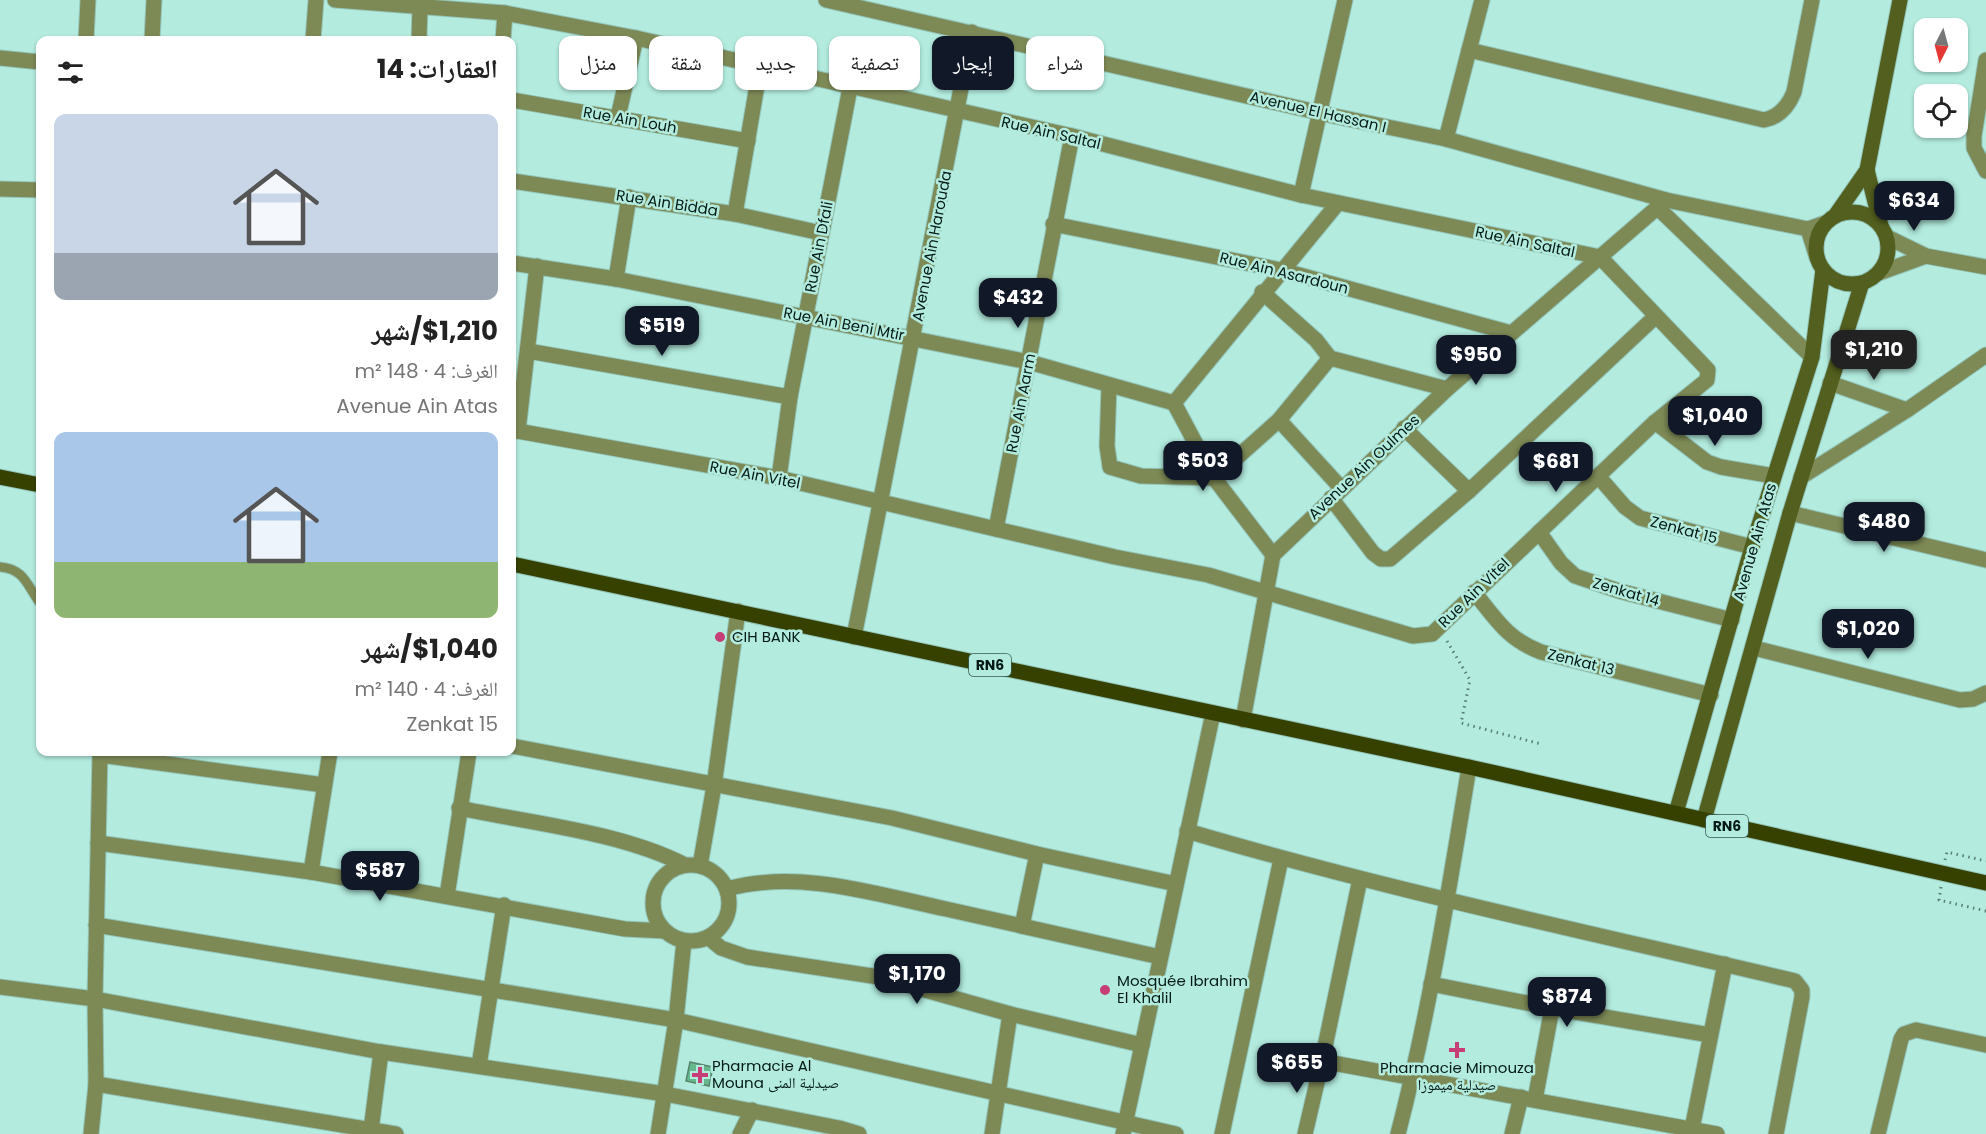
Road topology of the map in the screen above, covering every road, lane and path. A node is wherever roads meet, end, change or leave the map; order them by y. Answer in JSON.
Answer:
{"nodes":[{"id":1,"x":88,"y":0,"type":"edge"},
{"id":2,"x":154,"y":0,"type":"edge"},
{"id":3,"x":316,"y":0,"type":"edge"},
{"id":4,"x":335,"y":0,"type":"edge"},
{"id":5,"x":826,"y":0,"type":"edge"},
{"id":6,"x":1345,"y":0,"type":"edge"},
{"id":7,"x":1482,"y":0,"type":"edge"},
{"id":8,"x":1812,"y":0,"type":"edge"},
{"id":9,"x":1900,"y":0,"type":"edge"},
{"id":10,"x":420,"y":8,"type":"junction"},
{"id":11,"x":505,"y":13,"type":"junction"},
{"id":12,"x":972,"y":32,"type":"junction"},
{"id":13,"x":86,"y":36,"type":"edge"},
{"id":14,"x":152,"y":36,"type":"edge"},
{"id":15,"x":314,"y":36,"type":"edge"},
{"id":16,"x":418,"y":36,"type":"edge"},
{"id":17,"x":503,"y":36,"type":"edge"},
{"id":18,"x":626,"y":36,"type":"edge"},
{"id":19,"x":637,"y":38,"type":"edge"},
{"id":20,"x":1469,"y":50,"type":"junction"},
{"id":21,"x":0,"y":58,"type":"edge"},
{"id":22,"x":1986,"y":60,"type":"edge"},
{"id":23,"x":36,"y":62,"type":"edge"},
{"id":24,"x":735,"y":62,"type":"edge"},
{"id":25,"x":624,"y":90,"type":"edge"},
{"id":26,"x":756,"y":90,"type":"edge"},
{"id":27,"x":850,"y":90,"type":"edge"},
{"id":28,"x":859,"y":90,"type":"edge"},
{"id":29,"x":516,"y":101,"type":"edge"},
{"id":30,"x":958,"y":112,"type":"junction"},
{"id":31,"x":1318,"y":113,"type":"junction"},
{"id":32,"x":618,"y":117,"type":"junction"},
{"id":33,"x":1072,"y":136,"type":"junction"},
{"id":34,"x":1446,"y":139,"type":"junction"},
{"id":35,"x":748,"y":141,"type":"junction"},
{"id":36,"x":1867,"y":170,"type":"junction"},
{"id":37,"x":1986,"y":171,"type":"edge"},
{"id":38,"x":516,"y":182,"type":"edge"},
{"id":39,"x":0,"y":189,"type":"edge"},
{"id":40,"x":36,"y":190,"type":"edge"},
{"id":41,"x":1301,"y":195,"type":"junction"},
{"id":42,"x":629,"y":197,"type":"junction"},
{"id":43,"x":1338,"y":202,"type":"junction"},
{"id":44,"x":1661,"y":203,"type":"junction"},
{"id":45,"x":735,"y":214,"type":"junction"},
{"id":46,"x":1830,"y":219,"type":"junction"},
{"id":47,"x":1053,"y":224,"type":"junction"},
{"id":48,"x":1808,"y":229,"type":"junction"},
{"id":49,"x":1884,"y":232,"type":"junction"},
{"id":50,"x":821,"y":233,"type":"junction"},
{"id":51,"x":1926,"y":256,"type":"junction"},
{"id":52,"x":1600,"y":257,"type":"junction"},
{"id":53,"x":516,"y":263,"type":"edge"},
{"id":54,"x":1820,"y":264,"type":"junction"},
{"id":55,"x":537,"y":266,"type":"junction"},
{"id":56,"x":1986,"y":267,"type":"edge"},
{"id":57,"x":1281,"y":270,"type":"junction"},
{"id":58,"x":1879,"y":273,"type":"junction"},
{"id":59,"x":616,"y":279,"type":"junction"},
{"id":60,"x":1857,"y":284,"type":"junction"},
{"id":61,"x":1262,"y":292,"type":"junction"},
{"id":62,"x":1656,"y":315,"type":"junction"},
{"id":63,"x":806,"y":316,"type":"junction"},
{"id":64,"x":1511,"y":333,"type":"junction"},
{"id":65,"x":914,"y":338,"type":"junction"},
{"id":66,"x":528,"y":351,"type":"junction"},
{"id":67,"x":1986,"y":355,"type":"edge"},
{"id":68,"x":1812,"y":357,"type":"junction"},
{"id":69,"x":1330,"y":358,"type":"junction"},
{"id":70,"x":1029,"y":362,"type":"junction"},
{"id":71,"x":1830,"y":383,"type":"junction"},
{"id":72,"x":1109,"y":385,"type":"junction"},
{"id":73,"x":1447,"y":389,"type":"junction"},
{"id":74,"x":790,"y":396,"type":"junction"},
{"id":75,"x":1174,"y":403,"type":"junction"},
{"id":76,"x":1907,"y":410,"type":"junction"},
{"id":77,"x":1279,"y":420,"type":"junction"},
{"id":78,"x":1655,"y":422,"type":"junction"},
{"id":79,"x":516,"y":425,"type":"edge"},
{"id":80,"x":1404,"y":428,"type":"junction"},
{"id":81,"x":516,"y":431,"type":"edge"},
{"id":82,"x":1598,"y":476,"type":"junction"},
{"id":83,"x":1774,"y":476,"type":"junction"},
{"id":84,"x":0,"y":477,"type":"edge"},
{"id":85,"x":1801,"y":477,"type":"junction"},
{"id":86,"x":779,"y":478,"type":"junction"},
{"id":87,"x":1214,"y":478,"type":"junction"},
{"id":88,"x":36,"y":484,"type":"edge"},
{"id":89,"x":1469,"y":491,"type":"junction"},
{"id":90,"x":1336,"y":493,"type":"junction"},
{"id":91,"x":881,"y":504,"type":"junction"},
{"id":92,"x":1790,"y":513,"type":"junction"},
{"id":93,"x":996,"y":529,"type":"junction"},
{"id":94,"x":1539,"y":532,"type":"junction"},
{"id":95,"x":1752,"y":547,"type":"junction"},
{"id":96,"x":1273,"y":555,"type":"junction"},
{"id":97,"x":1986,"y":560,"type":"edge"},
{"id":98,"x":516,"y":565,"type":"edge"},
{"id":99,"x":0,"y":567,"type":"edge"},
{"id":100,"x":1474,"y":592,"type":"junction"},
{"id":101,"x":1265,"y":593,"type":"junction"},
{"id":102,"x":36,"y":596,"type":"edge"},
{"id":103,"x":738,"y":610,"type":"junction"},
{"id":104,"x":1732,"y":621,"type":"junction"},
{"id":105,"x":1439,"y":627,"type":"junction"},
{"id":106,"x":854,"y":637,"type":"junction"},
{"id":107,"x":1754,"y":648,"type":"junction"},
{"id":108,"x":1986,"y":693,"type":"edge"},
{"id":109,"x":1711,"y":695,"type":"junction"},
{"id":110,"x":1213,"y":713,"type":"junction"},
{"id":111,"x":1243,"y":720,"type":"junction"},
{"id":112,"x":1541,"y":744,"type":"dead end"},
{"id":113,"x":516,"y":747,"type":"edge"},
{"id":114,"x":100,"y":756,"type":"edge"},
{"id":115,"x":114,"y":756,"type":"edge"},
{"id":116,"x":329,"y":756,"type":"edge"},
{"id":117,"x":468,"y":756,"type":"edge"},
{"id":118,"x":1469,"y":767,"type":"junction"},
{"id":119,"x":324,"y":785,"type":"junction"},
{"id":120,"x":714,"y":786,"type":"junction"},
{"id":121,"x":459,"y":808,"type":"junction"},
{"id":122,"x":1676,"y":813,"type":"junction"},
{"id":123,"x":1704,"y":820,"type":"junction"},
{"id":124,"x":1187,"y":831,"type":"junction"},
{"id":125,"x":98,"y":843,"type":"junction"},
{"id":126,"x":1037,"y":854,"type":"junction"},
{"id":127,"x":1281,"y":859,"type":"junction"},
{"id":128,"x":693,"y":866,"type":"junction"},
{"id":129,"x":310,"y":872,"type":"junction"},
{"id":130,"x":1360,"y":879,"type":"junction"},
{"id":131,"x":1986,"y":883,"type":"edge"},
{"id":132,"x":1176,"y":884,"type":"junction"},
{"id":133,"x":727,"y":889,"type":"junction"},
{"id":134,"x":447,"y":896,"type":"junction"},
{"id":135,"x":1448,"y":901,"type":"junction"},
{"id":136,"x":504,"y":906,"type":"junction"},
{"id":137,"x":96,"y":925,"type":"junction"},
{"id":138,"x":1022,"y":926,"type":"junction"},
{"id":139,"x":664,"y":931,"type":"junction"},
{"id":140,"x":709,"y":938,"type":"junction"},
{"id":141,"x":684,"y":941,"type":"junction"},
{"id":142,"x":1160,"y":957,"type":"junction"},
{"id":143,"x":1725,"y":964,"type":"junction"},
{"id":144,"x":1431,"y":984,"type":"junction"},
{"id":145,"x":0,"y":987,"type":"edge"},
{"id":146,"x":490,"y":988,"type":"junction"},
{"id":147,"x":95,"y":999,"type":"junction"},
{"id":148,"x":1552,"y":1008,"type":"junction"},
{"id":149,"x":1010,"y":1014,"type":"junction"},
{"id":150,"x":676,"y":1020,"type":"junction"},
{"id":151,"x":1710,"y":1035,"type":"junction"},
{"id":152,"x":1142,"y":1045,"type":"junction"},
{"id":153,"x":1986,"y":1045,"type":"edge"},
{"id":154,"x":381,"y":1052,"type":"junction"},
{"id":155,"x":1322,"y":1061,"type":"junction"},
{"id":156,"x":479,"y":1066,"type":"junction"},
{"id":157,"x":1413,"y":1077,"type":"junction"},
{"id":158,"x":96,"y":1084,"type":"junction"},
{"id":159,"x":998,"y":1092,"type":"junction"},
{"id":160,"x":665,"y":1094,"type":"junction"},
{"id":161,"x":1528,"y":1098,"type":"junction"},
{"id":162,"x":752,"y":1110,"type":"junction"},
{"id":163,"x":1124,"y":1128,"type":"edge"},
{"id":164,"x":371,"y":1130,"type":"junction"},
{"id":165,"x":837,"y":1131,"type":"edge"},
{"id":166,"x":1691,"y":1131,"type":"edge"},
{"id":167,"x":92,"y":1134,"type":"edge"},
{"id":168,"x":396,"y":1134,"type":"edge"},
{"id":169,"x":658,"y":1134,"type":"edge"},
{"id":170,"x":740,"y":1134,"type":"edge"},
{"id":171,"x":859,"y":1134,"type":"edge"},
{"id":172,"x":992,"y":1134,"type":"edge"},
{"id":173,"x":1176,"y":1134,"type":"edge"},
{"id":174,"x":1222,"y":1134,"type":"edge"},
{"id":175,"x":1305,"y":1134,"type":"edge"},
{"id":176,"x":1398,"y":1134,"type":"edge"},
{"id":177,"x":1512,"y":1134,"type":"edge"},
{"id":178,"x":1717,"y":1134,"type":"edge"},
{"id":179,"x":1776,"y":1134,"type":"edge"},
{"id":180,"x":1878,"y":1134,"type":"edge"}],
"edges":[{"from":1,"to":13,"type":"street"},
{"from":2,"to":14,"type":"street"},
{"from":3,"to":15,"type":"street"},
{"from":4,"to":10,"type":"street","name":"Rue Ain Saltal"},
{"from":5,"to":12,"type":"street","name":"Avenue El Hassan I"},
{"from":6,"to":31,"type":"street"},
{"from":7,"to":20,"type":"street"},
{"from":8,"to":20,"type":"street"},
{"from":9,"to":36,"type":"street"},
{"from":10,"to":11,"type":"street","name":"Rue Ain Saltal"},
{"from":10,"to":16,"type":"street"},
{"from":11,"to":17,"type":"street"},
{"from":11,"to":18,"type":"street","name":"Rue Ain Saltal"},
{"from":12,"to":30,"type":"street","name":"Avenue Ain Harouda"},
{"from":12,"to":31,"type":"street","name":"Avenue El Hassan I"},
{"from":19,"to":24,"type":"street","name":"Rue Ain Saltal"},
{"from":20,"to":34,"type":"street"},
{"from":21,"to":23,"type":"street"},
{"from":22,"to":37,"type":"street"},
{"from":25,"to":32,"type":"street"},
{"from":26,"to":35,"type":"street"},
{"from":27,"to":50,"type":"street","name":"Rue Ain Dfali"},
{"from":28,"to":30,"type":"street","name":"Rue Ain Saltal"},
{"from":29,"to":32,"type":"street","name":"Rue Ain Louh"},
{"from":30,"to":33,"type":"street","name":"Rue Ain Saltal"},
{"from":30,"to":65,"type":"street","name":"Avenue Ain Harouda"},
{"from":31,"to":34,"type":"street","name":"Avenue El Hassan I"},
{"from":31,"to":41,"type":"street"},
{"from":32,"to":35,"type":"street","name":"Rue Ain Louh"},
{"from":33,"to":41,"type":"street","name":"Rue Ain Saltal"},
{"from":33,"to":47,"type":"street","name":"Rue Ain Aarm"},
{"from":34,"to":44,"type":"street","name":"Avenue El Hassan I"},
{"from":35,"to":45,"type":"street"},
{"from":36,"to":46,"type":"street"},
{"from":36,"to":49,"type":"street"},
{"from":38,"to":42,"type":"street","name":"Rue Ain Bidda"},
{"from":39,"to":40,"type":"street"},
{"from":41,"to":43,"type":"street","name":"Rue Ain Saltal"},
{"from":42,"to":45,"type":"street","name":"Rue Ain Bidda"},
{"from":42,"to":59,"type":"street"},
{"from":43,"to":52,"type":"street","name":"Rue Ain Saltal"},
{"from":43,"to":57,"type":"street"},
{"from":44,"to":48,"type":"street","name":"Avenue El Hassan I"},
{"from":44,"to":52,"type":"street","name":"Avenue Ain Oulmes"},
{"from":44,"to":68,"type":"street"},
{"from":45,"to":50,"type":"street","name":"Rue Ain Bidda"},
{"from":46,"to":48,"type":"street"},
{"from":46,"to":49,"type":"street"},
{"from":46,"to":54,"type":"street"},
{"from":47,"to":57,"type":"street","name":"Rue Ain Asardoun"},
{"from":47,"to":70,"type":"street","name":"Rue Ain Aarm"},
{"from":48,"to":54,"type":"street"},
{"from":49,"to":51,"type":"street"},
{"from":49,"to":58,"type":"street"},
{"from":50,"to":63,"type":"street","name":"Rue Ain Dfali"},
{"from":51,"to":56,"type":"street"},
{"from":51,"to":58,"type":"street"},
{"from":52,"to":62,"type":"street"},
{"from":52,"to":64,"type":"street","name":"Avenue Ain Oulmes"},
{"from":53,"to":55,"type":"street","name":"Rue Ain Beni Mtir"},
{"from":54,"to":60,"type":"street"},
{"from":54,"to":68,"type":"street","name":"Avenue Ain Atas"},
{"from":55,"to":59,"type":"street","name":"Rue Ain Beni Mtir"},
{"from":55,"to":66,"type":"street"},
{"from":57,"to":61,"type":"street"},
{"from":57,"to":64,"type":"street","name":"Rue Ain Asardoun"},
{"from":58,"to":60,"type":"street"},
{"from":59,"to":63,"type":"street","name":"Rue Ain Beni Mtir"},
{"from":60,"to":71,"type":"street","name":"Avenue Ain Atas"},
{"from":61,"to":69,"type":"street"},
{"from":61,"to":75,"type":"street"},
{"from":62,"to":78,"type":"street","name":"Rue Ain Vitel"},
{"from":62,"to":89,"type":"street"},
{"from":63,"to":65,"type":"street","name":"Rue Ain Beni Mtir"},
{"from":63,"to":74,"type":"street","name":"Rue Ain Dfali"},
{"from":64,"to":73,"type":"street","name":"Avenue Ain Oulmes"},
{"from":65,"to":70,"type":"street","name":"Rue Ain Beni Mtir"},
{"from":65,"to":91,"type":"street","name":"Avenue Ain Harouda"},
{"from":66,"to":74,"type":"street"},
{"from":66,"to":79,"type":"street"},
{"from":67,"to":76,"type":"street"},
{"from":68,"to":83,"type":"street","name":"Avenue Ain Atas"},
{"from":69,"to":73,"type":"street"},
{"from":69,"to":77,"type":"street"},
{"from":70,"to":72,"type":"street","name":"Rue Ain Beni Mtir"},
{"from":70,"to":93,"type":"street","name":"Rue Ain Aarm"},
{"from":71,"to":76,"type":"street"},
{"from":71,"to":85,"type":"street","name":"Avenue Ain Atas"},
{"from":72,"to":75,"type":"street","name":"Rue Ain Beni Mtir"},
{"from":72,"to":87,"type":"street"},
{"from":73,"to":80,"type":"street","name":"Avenue Ain Oulmes"},
{"from":74,"to":86,"type":"street","name":"Rue Ain Dfali"},
{"from":75,"to":87,"type":"street"},
{"from":76,"to":85,"type":"street"},
{"from":77,"to":87,"type":"street"},
{"from":77,"to":90,"type":"street"},
{"from":78,"to":82,"type":"street","name":"Rue Ain Vitel"},
{"from":78,"to":83,"type":"street"},
{"from":80,"to":89,"type":"street"},
{"from":80,"to":90,"type":"street","name":"Avenue Ain Oulmes"},
{"from":81,"to":86,"type":"street","name":"Rue Ain Vitel"},
{"from":82,"to":94,"type":"street","name":"Rue Ain Vitel"},
{"from":82,"to":95,"type":"street","name":"Zenkat 15"},
{"from":83,"to":95,"type":"street","name":"Avenue Ain Atas"},
{"from":84,"to":88,"type":"main road"},
{"from":85,"to":92,"type":"street","name":"Avenue Ain Atas"},
{"from":86,"to":91,"type":"street","name":"Rue Ain Vitel"},
{"from":87,"to":96,"type":"street"},
{"from":89,"to":90,"type":"street"},
{"from":90,"to":96,"type":"street","name":"Avenue Ain Oulmes"},
{"from":91,"to":93,"type":"street","name":"Rue Ain Vitel"},
{"from":91,"to":106,"type":"street","name":"Avenue Ain Harouda"},
{"from":92,"to":97,"type":"street"},
{"from":92,"to":107,"type":"street","name":"Avenue Ain Atas"},
{"from":93,"to":101,"type":"street","name":"Rue Ain Vitel"},
{"from":94,"to":100,"type":"street","name":"Rue Ain Vitel"},
{"from":94,"to":104,"type":"street","name":"Zenkat 14"},
{"from":95,"to":104,"type":"street","name":"Avenue Ain Atas"},
{"from":96,"to":101,"type":"street"},
{"from":98,"to":103,"type":"main road","number":"RN6"},
{"from":99,"to":102,"type":"lane"},
{"from":100,"to":105,"type":"street","name":"Rue Ain Vitel"},
{"from":100,"to":109,"type":"street","name":"Zenkat 13"},
{"from":101,"to":105,"type":"street","name":"Rue Ain Vitel"},
{"from":101,"to":111,"type":"street"},
{"from":103,"to":106,"type":"main road","number":"RN6"},
{"from":103,"to":120,"type":"street"},
{"from":104,"to":109,"type":"street","name":"Avenue Ain Atas"},
{"from":105,"to":112,"type":"path"},
{"from":106,"to":110,"type":"main road","number":"RN6"},
{"from":107,"to":108,"type":"street"},
{"from":107,"to":123,"type":"street","name":"Avenue Ain Atas"},
{"from":109,"to":122,"type":"street","name":"Avenue Ain Atas"},
{"from":110,"to":111,"type":"main road","number":"RN6"},
{"from":110,"to":124,"type":"street"},
{"from":111,"to":118,"type":"main road","number":"RN6"},
{"from":113,"to":120,"type":"street"},
{"from":114,"to":125,"type":"street"},
{"from":115,"to":119,"type":"street"},
{"from":116,"to":119,"type":"street"},
{"from":117,"to":121,"type":"street"},
{"from":118,"to":122,"type":"main road","number":"RN6"},
{"from":118,"to":135,"type":"street"},
{"from":119,"to":129,"type":"street"},
{"from":120,"to":126,"type":"street"},
{"from":120,"to":128,"type":"street"},
{"from":121,"to":128,"type":"street"},
{"from":121,"to":134,"type":"street"},
{"from":122,"to":123,"type":"main road","number":"RN6"},
{"from":123,"to":131,"type":"main road","number":"RN6"},
{"from":124,"to":127,"type":"street"},
{"from":124,"to":132,"type":"street"},
{"from":125,"to":129,"type":"street"},
{"from":125,"to":137,"type":"street"},
{"from":126,"to":132,"type":"street"},
{"from":126,"to":138,"type":"street"},
{"from":127,"to":130,"type":"street"},
{"from":127,"to":174,"type":"street"},
{"from":128,"to":133,"type":"street"},
{"from":128,"to":139,"type":"street"},
{"from":129,"to":134,"type":"street"},
{"from":130,"to":135,"type":"street"},
{"from":130,"to":155,"type":"street"},
{"from":132,"to":142,"type":"street"},
{"from":133,"to":138,"type":"street"},
{"from":133,"to":140,"type":"street"},
{"from":134,"to":136,"type":"street"},
{"from":135,"to":143,"type":"street"},
{"from":135,"to":144,"type":"street"},
{"from":136,"to":139,"type":"street"},
{"from":136,"to":146,"type":"street"},
{"from":137,"to":146,"type":"street"},
{"from":137,"to":147,"type":"street"},
{"from":138,"to":142,"type":"street"},
{"from":139,"to":141,"type":"street"},
{"from":140,"to":141,"type":"street"},
{"from":140,"to":149,"type":"street"},
{"from":141,"to":150,"type":"street"},
{"from":142,"to":152,"type":"street"},
{"from":143,"to":151,"type":"street"},
{"from":143,"to":179,"type":"street"},
{"from":144,"to":148,"type":"street"},
{"from":144,"to":157,"type":"street"},
{"from":145,"to":147,"type":"street"},
{"from":146,"to":150,"type":"street"},
{"from":146,"to":156,"type":"street"},
{"from":147,"to":154,"type":"street"},
{"from":147,"to":158,"type":"street"},
{"from":148,"to":151,"type":"street"},
{"from":148,"to":161,"type":"street"},
{"from":149,"to":152,"type":"street"},
{"from":149,"to":159,"type":"street"},
{"from":150,"to":159,"type":"street"},
{"from":150,"to":160,"type":"street"},
{"from":151,"to":166,"type":"street"},
{"from":152,"to":163,"type":"street"},
{"from":153,"to":180,"type":"street"},
{"from":154,"to":156,"type":"street"},
{"from":154,"to":164,"type":"street"},
{"from":155,"to":157,"type":"street"},
{"from":155,"to":175,"type":"street"},
{"from":156,"to":160,"type":"street"},
{"from":157,"to":161,"type":"street"},
{"from":157,"to":176,"type":"street"},
{"from":158,"to":164,"type":"street"},
{"from":158,"to":167,"type":"street"},
{"from":159,"to":163,"type":"street"},
{"from":159,"to":172,"type":"street"},
{"from":160,"to":162,"type":"street"},
{"from":160,"to":169,"type":"street"},
{"from":161,"to":166,"type":"street"},
{"from":161,"to":177,"type":"street"},
{"from":162,"to":165,"type":"street"},
{"from":162,"to":170,"type":"street"},
{"from":163,"to":173,"type":"street"},
{"from":164,"to":168,"type":"street"},
{"from":165,"to":171,"type":"street"},
{"from":166,"to":178,"type":"street"}]}
